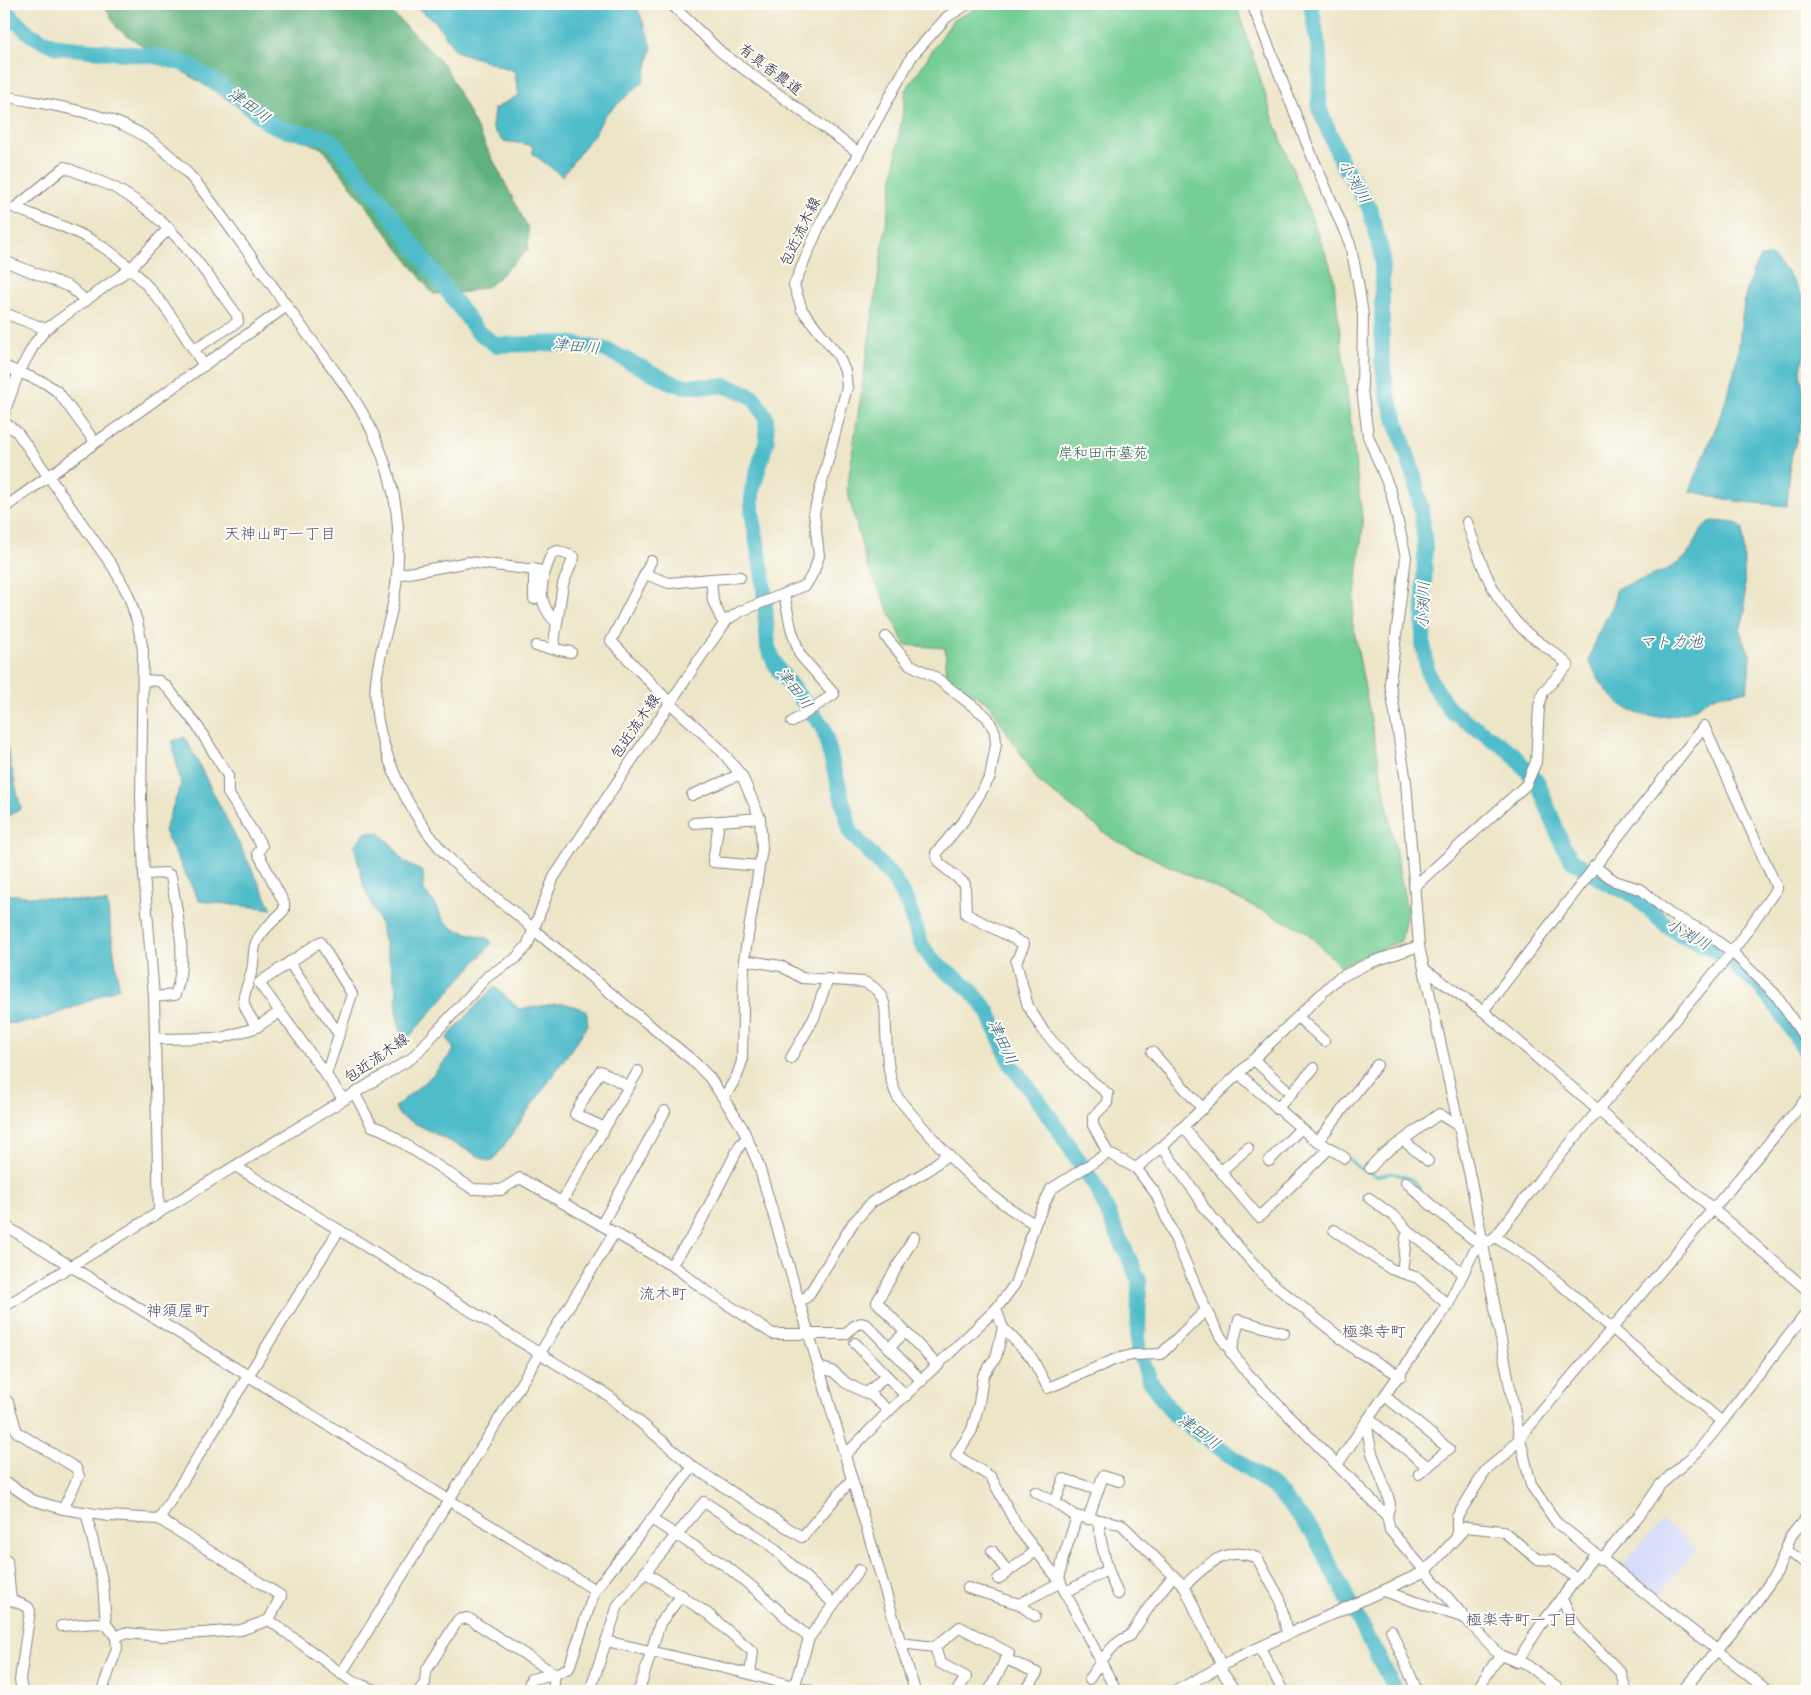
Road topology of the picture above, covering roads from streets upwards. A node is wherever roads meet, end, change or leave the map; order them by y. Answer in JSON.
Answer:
{"nodes":[{"id":1,"x":671,"y":4,"type":"edge"},
{"id":2,"x":968,"y":4,"type":"edge"},
{"id":3,"x":1252,"y":4,"type":"edge"},
{"id":4,"x":4,"y":96,"type":"edge"},
{"id":5,"x":859,"y":153,"type":"junction"},
{"id":6,"x":169,"y":228,"type":"junction"},
{"id":7,"x":4,"y":261,"type":"edge"},
{"id":8,"x":132,"y":268,"type":"junction"},
{"id":9,"x":86,"y":301,"type":"junction"},
{"id":10,"x":287,"y":306,"type":"junction"},
{"id":11,"x":4,"y":313,"type":"edge"},
{"id":12,"x":46,"y":329,"type":"junction"},
{"id":13,"x":194,"y":349,"type":"junction"},
{"id":14,"x":4,"y":366,"type":"edge"},
{"id":15,"x":204,"y":366,"type":"junction"},
{"id":16,"x":19,"y":372,"type":"junction"},
{"id":17,"x":4,"y":413,"type":"edge"},
{"id":18,"x":4,"y":422,"type":"edge"},
{"id":19,"x":95,"y":442,"type":"junction"},
{"id":20,"x":48,"y":476,"type":"junction"},
{"id":21,"x":4,"y":508,"type":"edge"},
{"id":22,"x":1467,"y":522,"type":"dead end"},
{"id":23,"x":651,"y":561,"type":"dead end"},
{"id":24,"x":539,"y":570,"type":"junction"},
{"id":25,"x":397,"y":574,"type":"junction"},
{"id":26,"x":645,"y":574,"type":"junction"},
{"id":27,"x":740,"y":576,"type":"dead end"},
{"id":28,"x":711,"y":579,"type":"junction"},
{"id":29,"x":781,"y":595,"type":"junction"},
{"id":30,"x":534,"y":599,"type":"dead end"},
{"id":31,"x":557,"y":623,"type":"junction"},
{"id":32,"x":724,"y":625,"type":"junction"},
{"id":33,"x":886,"y":637,"type":"dead end"},
{"id":34,"x":536,"y":646,"type":"dead end"},
{"id":35,"x":553,"y":649,"type":"junction"},
{"id":36,"x":571,"y":652,"type":"dead end"},
{"id":37,"x":144,"y":680,"type":"junction"},
{"id":38,"x":670,"y":703,"type":"junction"},
{"id":39,"x":792,"y":722,"type":"dead end"},
{"id":40,"x":742,"y":776,"type":"junction"},
{"id":41,"x":692,"y":796,"type":"dead end"},
{"id":42,"x":760,"y":818,"type":"junction"},
{"id":43,"x":718,"y":821,"type":"junction"},
{"id":44,"x":694,"y":822,"type":"dead end"},
{"id":45,"x":759,"y":866,"type":"junction"},
{"id":46,"x":1594,"y":866,"type":"junction"},
{"id":47,"x":144,"y":874,"type":"junction"},
{"id":48,"x":1415,"y":886,"type":"junction"},
{"id":49,"x":534,"y":930,"type":"junction"},
{"id":50,"x":1419,"y":946,"type":"junction"},
{"id":51,"x":1732,"y":952,"type":"junction"},
{"id":52,"x":744,"y":960,"type":"junction"},
{"id":53,"x":290,"y":962,"type":"junction"},
{"id":54,"x":1424,"y":969,"type":"junction"},
{"id":55,"x":828,"y":979,"type":"junction"},
{"id":56,"x":154,"y":997,"type":"junction"},
{"id":57,"x":1483,"y":1011,"type":"junction"},
{"id":58,"x":280,"y":1012,"type":"junction"},
{"id":59,"x":1298,"y":1017,"type":"junction"},
{"id":60,"x":257,"y":1027,"type":"junction"},
{"id":61,"x":338,"y":1033,"type":"junction"},
{"id":62,"x":155,"y":1039,"type":"junction"},
{"id":63,"x":1324,"y":1041,"type":"dead end"},
{"id":64,"x":1807,"y":1041,"type":"edge"},
{"id":65,"x":1152,"y":1052,"type":"dead end"},
{"id":66,"x":790,"y":1058,"type":"dead end"},
{"id":67,"x":1254,"y":1060,"type":"junction"},
{"id":68,"x":1377,"y":1065,"type":"dead end"},
{"id":69,"x":1314,"y":1068,"type":"dead end"},
{"id":70,"x":638,"y":1071,"type":"dead end"},
{"id":71,"x":1239,"y":1074,"type":"junction"},
{"id":72,"x":326,"y":1075,"type":"junction"},
{"id":73,"x":629,"y":1087,"type":"junction"},
{"id":74,"x":1285,"y":1088,"type":"dead end"},
{"id":75,"x":355,"y":1094,"type":"junction"},
{"id":76,"x":724,"y":1098,"type":"junction"},
{"id":77,"x":1807,"y":1098,"type":"edge"},
{"id":78,"x":344,"y":1100,"type":"junction"},
{"id":79,"x":1203,"y":1109,"type":"junction"},
{"id":80,"x":1277,"y":1109,"type":"junction"},
{"id":81,"x":1598,"y":1109,"type":"junction"},
{"id":82,"x":665,"y":1111,"type":"dead end"},
{"id":83,"x":1459,"y":1126,"type":"junction"},
{"id":84,"x":1184,"y":1127,"type":"junction"},
{"id":85,"x":605,"y":1128,"type":"junction"},
{"id":86,"x":1301,"y":1128,"type":"junction"},
{"id":87,"x":747,"y":1138,"type":"junction"},
{"id":88,"x":1318,"y":1141,"type":"junction"},
{"id":89,"x":1404,"y":1141,"type":"junction"},
{"id":90,"x":1162,"y":1147,"type":"junction"},
{"id":91,"x":1248,"y":1148,"type":"dead end"},
{"id":92,"x":1330,"y":1148,"type":"junction"},
{"id":93,"x":948,"y":1154,"type":"junction"},
{"id":94,"x":1108,"y":1154,"type":"junction"},
{"id":95,"x":1345,"y":1158,"type":"dead end"},
{"id":96,"x":1269,"y":1161,"type":"dead end"},
{"id":97,"x":1428,"y":1161,"type":"dead end"},
{"id":98,"x":235,"y":1166,"type":"junction"},
{"id":99,"x":1136,"y":1168,"type":"junction"},
{"id":100,"x":1370,"y":1168,"type":"dead end"},
{"id":101,"x":1220,"y":1171,"type":"junction"},
{"id":102,"x":1406,"y":1182,"type":"dead end"},
{"id":103,"x":1369,"y":1198,"type":"dead end"},
{"id":104,"x":562,"y":1202,"type":"junction"},
{"id":105,"x":1714,"y":1208,"type":"junction"},
{"id":106,"x":159,"y":1213,"type":"junction"},
{"id":107,"x":602,"y":1224,"type":"junction"},
{"id":108,"x":1035,"y":1224,"type":"junction"},
{"id":109,"x":4,"y":1225,"type":"edge"},
{"id":110,"x":339,"y":1230,"type":"junction"},
{"id":111,"x":1334,"y":1230,"type":"dead end"},
{"id":112,"x":615,"y":1232,"type":"junction"},
{"id":113,"x":914,"y":1237,"type":"dead end"},
{"id":114,"x":1406,"y":1237,"type":"dead end"},
{"id":115,"x":1496,"y":1237,"type":"junction"},
{"id":116,"x":1483,"y":1244,"type":"junction"},
{"id":117,"x":671,"y":1265,"type":"junction"},
{"id":118,"x":71,"y":1266,"type":"junction"},
{"id":119,"x":1402,"y":1273,"type":"junction"},
{"id":120,"x":1463,"y":1273,"type":"junction"},
{"id":121,"x":1807,"y":1290,"type":"edge"},
{"id":122,"x":799,"y":1302,"type":"junction"},
{"id":123,"x":1448,"y":1305,"type":"junction"},
{"id":124,"x":4,"y":1308,"type":"edge"},
{"id":125,"x":996,"y":1309,"type":"junction"},
{"id":126,"x":1206,"y":1310,"type":"junction"},
{"id":127,"x":1807,"y":1312,"type":"edge"},
{"id":128,"x":1003,"y":1328,"type":"junction"},
{"id":129,"x":1612,"y":1328,"type":"junction"},
{"id":130,"x":905,"y":1332,"type":"junction"},
{"id":131,"x":809,"y":1333,"type":"junction"},
{"id":132,"x":1284,"y":1333,"type":"dead end"},
{"id":133,"x":855,"y":1343,"type":"dead end"},
{"id":134,"x":889,"y":1348,"type":"junction"},
{"id":135,"x":1231,"y":1353,"type":"junction"},
{"id":136,"x":540,"y":1354,"type":"junction"},
{"id":137,"x":938,"y":1366,"type":"junction"},
{"id":138,"x":819,"y":1367,"type":"junction"},
{"id":139,"x":250,"y":1376,"type":"junction"},
{"id":140,"x":886,"y":1376,"type":"junction"},
{"id":141,"x":1401,"y":1376,"type":"junction"},
{"id":142,"x":922,"y":1381,"type":"junction"},
{"id":143,"x":867,"y":1393,"type":"junction"},
{"id":144,"x":906,"y":1396,"type":"junction"},
{"id":145,"x":1385,"y":1396,"type":"junction"},
{"id":146,"x":4,"y":1398,"type":"edge"},
{"id":147,"x":889,"y":1411,"type":"junction"},
{"id":148,"x":1368,"y":1421,"type":"junction"},
{"id":149,"x":1722,"y":1422,"type":"junction"},
{"id":150,"x":1520,"y":1435,"type":"junction"},
{"id":151,"x":845,"y":1455,"type":"junction"},
{"id":152,"x":1336,"y":1465,"type":"junction"},
{"id":153,"x":693,"y":1467,"type":"junction"},
{"id":154,"x":852,"y":1479,"type":"junction"},
{"id":155,"x":1119,"y":1482,"type":"dead end"},
{"id":156,"x":4,"y":1484,"type":"edge"},
{"id":157,"x":1098,"y":1490,"type":"junction"},
{"id":158,"x":1035,"y":1492,"type":"dead end"},
{"id":159,"x":450,"y":1499,"type":"junction"},
{"id":160,"x":1055,"y":1502,"type":"junction"},
{"id":161,"x":63,"y":1508,"type":"junction"},
{"id":162,"x":86,"y":1512,"type":"junction"},
{"id":163,"x":1077,"y":1516,"type":"junction"},
{"id":164,"x":1387,"y":1516,"type":"junction"},
{"id":165,"x":1807,"y":1516,"type":"edge"},
{"id":166,"x":651,"y":1519,"type":"junction"},
{"id":167,"x":1093,"y":1519,"type":"junction"},
{"id":168,"x":159,"y":1520,"type":"junction"},
{"id":169,"x":676,"y":1534,"type":"junction"},
{"id":170,"x":1457,"y":1537,"type":"junction"},
{"id":171,"x":992,"y":1551,"type":"dead end"},
{"id":172,"x":1036,"y":1551,"type":"junction"},
{"id":173,"x":1786,"y":1551,"type":"junction"},
{"id":174,"x":1598,"y":1558,"type":"junction"},
{"id":175,"x":7,"y":1561,"type":"dead end"},
{"id":176,"x":1807,"y":1563,"type":"edge"},
{"id":177,"x":859,"y":1570,"type":"dead end"},
{"id":178,"x":1107,"y":1570,"type":"junction"},
{"id":179,"x":1426,"y":1571,"type":"junction"},
{"id":180,"x":645,"y":1572,"type":"junction"},
{"id":181,"x":1008,"y":1572,"type":"junction"},
{"id":182,"x":1173,"y":1576,"type":"junction"},
{"id":183,"x":1576,"y":1578,"type":"junction"},
{"id":184,"x":998,"y":1579,"type":"dead end"},
{"id":185,"x":1060,"y":1581,"type":"junction"},
{"id":186,"x":7,"y":1584,"type":"edge"},
{"id":187,"x":1184,"y":1586,"type":"junction"},
{"id":188,"x":968,"y":1588,"type":"dead end"},
{"id":189,"x":595,"y":1590,"type":"junction"},
{"id":190,"x":1383,"y":1591,"type":"junction"},
{"id":191,"x":1066,"y":1592,"type":"junction"},
{"id":192,"x":1118,"y":1594,"type":"dead end"},
{"id":193,"x":682,"y":1595,"type":"junction"},
{"id":194,"x":1561,"y":1598,"type":"junction"},
{"id":195,"x":833,"y":1603,"type":"junction"},
{"id":196,"x":1019,"y":1604,"type":"junction"},
{"id":197,"x":1035,"y":1616,"type":"dead end"},
{"id":198,"x":1466,"y":1619,"type":"junction"},
{"id":199,"x":269,"y":1620,"type":"junction"},
{"id":200,"x":106,"y":1624,"type":"junction"},
{"id":201,"x":61,"y":1626,"type":"dead end"},
{"id":202,"x":1391,"y":1630,"type":"dead end"},
{"id":203,"x":1287,"y":1634,"type":"junction"},
{"id":204,"x":116,"y":1637,"type":"junction"},
{"id":205,"x":809,"y":1638,"type":"junction"},
{"id":206,"x":606,"y":1641,"type":"junction"},
{"id":207,"x":900,"y":1643,"type":"junction"},
{"id":208,"x":935,"y":1647,"type":"junction"},
{"id":209,"x":1260,"y":1648,"type":"junction"},
{"id":210,"x":1716,"y":1651,"type":"junction"},
{"id":211,"x":652,"y":1653,"type":"junction"},
{"id":212,"x":1500,"y":1655,"type":"junction"},
{"id":213,"x":1006,"y":1659,"type":"junction"},
{"id":214,"x":1519,"y":1659,"type":"junction"},
{"id":215,"x":1101,"y":1662,"type":"junction"},
{"id":216,"x":1220,"y":1666,"type":"junction"},
{"id":217,"x":341,"y":1674,"type":"junction"},
{"id":218,"x":555,"y":1674,"type":"junction"},
{"id":219,"x":750,"y":1674,"type":"junction"},
{"id":220,"x":1089,"y":1679,"type":"dead end"},
{"id":221,"x":794,"y":1689,"type":"edge"},
{"id":222,"x":1560,"y":1690,"type":"edge"},
{"id":223,"x":22,"y":1691,"type":"edge"},
{"id":224,"x":102,"y":1691,"type":"edge"},
{"id":225,"x":378,"y":1691,"type":"edge"},
{"id":226,"x":420,"y":1691,"type":"edge"},
{"id":227,"x":528,"y":1691,"type":"edge"},
{"id":228,"x":553,"y":1691,"type":"edge"},
{"id":229,"x":590,"y":1691,"type":"edge"},
{"id":230,"x":639,"y":1691,"type":"edge"},
{"id":231,"x":811,"y":1691,"type":"edge"},
{"id":232,"x":915,"y":1691,"type":"edge"},
{"id":233,"x":957,"y":1691,"type":"edge"},
{"id":234,"x":998,"y":1691,"type":"edge"},
{"id":235,"x":1026,"y":1691,"type":"edge"},
{"id":236,"x":1116,"y":1691,"type":"edge"},
{"id":237,"x":1176,"y":1691,"type":"edge"},
{"id":238,"x":1235,"y":1691,"type":"edge"},
{"id":239,"x":1283,"y":1691,"type":"edge"},
{"id":240,"x":1417,"y":1691,"type":"edge"},
{"id":241,"x":1476,"y":1691,"type":"edge"},
{"id":242,"x":1626,"y":1691,"type":"edge"},
{"id":243,"x":1682,"y":1691,"type":"edge"},
{"id":244,"x":1768,"y":1691,"type":"edge"}],
"edges":[{"from":1,"to":5,"type":"street","name":"有真香農道"},
{"from":2,"to":5,"type":"street","name":"包近流木線"},
{"from":3,"to":48,"type":"street"},
{"from":4,"to":10,"type":"street"},
{"from":5,"to":29,"type":"street","name":"包近流木線"},
{"from":6,"to":8,"type":"street"},
{"from":6,"to":8,"type":"street"},
{"from":6,"to":13,"type":"street"},
{"from":7,"to":9,"type":"street"},
{"from":8,"to":9,"type":"street"},
{"from":8,"to":13,"type":"street"},
{"from":9,"to":12,"type":"street"},
{"from":10,"to":15,"type":"street"},
{"from":10,"to":25,"type":"street"},
{"from":11,"to":12,"type":"street"},
{"from":12,"to":16,"type":"street"},
{"from":13,"to":15,"type":"street"},
{"from":14,"to":16,"type":"street"},
{"from":15,"to":19,"type":"street"},
{"from":16,"to":17,"type":"street"},
{"from":16,"to":19,"type":"street"},
{"from":18,"to":20,"type":"street"},
{"from":19,"to":20,"type":"street"},
{"from":20,"to":21,"type":"street"},
{"from":20,"to":37,"type":"street"},
{"from":22,"to":48,"type":"street"},
{"from":23,"to":26,"type":"street"},
{"from":24,"to":25,"type":"street"},
{"from":24,"to":30,"type":"street"},
{"from":24,"to":31,"type":"street"},
{"from":24,"to":31,"type":"street"},
{"from":25,"to":49,"type":"street"},
{"from":26,"to":28,"type":"street"},
{"from":26,"to":38,"type":"street"},
{"from":27,"to":28,"type":"street"},
{"from":28,"to":32,"type":"street"},
{"from":29,"to":32,"type":"street","name":"包近流木線"},
{"from":29,"to":39,"type":"street"},
{"from":31,"to":35,"type":"street"},
{"from":32,"to":38,"type":"street","name":"包近流木線"},
{"from":33,"to":94,"type":"street"},
{"from":34,"to":35,"type":"street"},
{"from":35,"to":36,"type":"street"},
{"from":37,"to":47,"type":"street"},
{"from":37,"to":60,"type":"street"},
{"from":38,"to":40,"type":"street"},
{"from":38,"to":49,"type":"street","name":"包近流木線"},
{"from":40,"to":41,"type":"street"},
{"from":40,"to":42,"type":"street"},
{"from":42,"to":43,"type":"street"},
{"from":42,"to":45,"type":"street"},
{"from":43,"to":44,"type":"street"},
{"from":43,"to":45,"type":"street"},
{"from":45,"to":52,"type":"street"},
{"from":46,"to":51,"type":"street"},
{"from":46,"to":51,"type":"street"},
{"from":46,"to":57,"type":"street"},
{"from":47,"to":56,"type":"street"},
{"from":47,"to":56,"type":"street"},
{"from":48,"to":50,"type":"street"},
{"from":49,"to":75,"type":"street","name":"包近流木線"},
{"from":49,"to":76,"type":"street"},
{"from":50,"to":54,"type":"street"},
{"from":50,"to":59,"type":"street"},
{"from":51,"to":64,"type":"street"},
{"from":51,"to":81,"type":"street"},
{"from":52,"to":55,"type":"street"},
{"from":52,"to":76,"type":"street"},
{"from":53,"to":58,"type":"street"},
{"from":53,"to":61,"type":"street"},
{"from":53,"to":61,"type":"street"},
{"from":54,"to":57,"type":"street"},
{"from":54,"to":83,"type":"street"},
{"from":55,"to":66,"type":"street"},
{"from":55,"to":93,"type":"street"},
{"from":56,"to":62,"type":"street"},
{"from":57,"to":81,"type":"street"},
{"from":58,"to":60,"type":"street"},
{"from":58,"to":72,"type":"street"},
{"from":59,"to":63,"type":"street"},
{"from":59,"to":67,"type":"street"},
{"from":60,"to":62,"type":"street"},
{"from":61,"to":72,"type":"street"},
{"from":62,"to":106,"type":"street"},
{"from":65,"to":79,"type":"street"},
{"from":67,"to":71,"type":"street"},
{"from":67,"to":74,"type":"street"},
{"from":68,"to":88,"type":"street"},
{"from":69,"to":80,"type":"street"},
{"from":70,"to":73,"type":"street"},
{"from":71,"to":79,"type":"street"},
{"from":71,"to":80,"type":"street"},
{"from":72,"to":78,"type":"street"},
{"from":73,"to":85,"type":"street"},
{"from":73,"to":85,"type":"street"},
{"from":75,"to":78,"type":"street","name":"包近流木線"},
{"from":75,"to":104,"type":"street"},
{"from":76,"to":87,"type":"street"},
{"from":77,"to":105,"type":"street"},
{"from":78,"to":98,"type":"street","name":"包近流木線"},
{"from":79,"to":84,"type":"street"},
{"from":80,"to":86,"type":"street"},
{"from":81,"to":105,"type":"street"},
{"from":81,"to":115,"type":"street"},
{"from":82,"to":107,"type":"street"},
{"from":83,"to":89,"type":"street"},
{"from":83,"to":116,"type":"street"},
{"from":84,"to":90,"type":"street"},
{"from":84,"to":101,"type":"street"},
{"from":85,"to":104,"type":"street"},
{"from":86,"to":88,"type":"street"},
{"from":86,"to":96,"type":"street"},
{"from":87,"to":117,"type":"street"},
{"from":87,"to":122,"type":"street"},
{"from":88,"to":92,"type":"street"},
{"from":89,"to":97,"type":"street"},
{"from":89,"to":100,"type":"street"},
{"from":90,"to":99,"type":"street"},
{"from":90,"to":141,"type":"street"},
{"from":91,"to":101,"type":"street"},
{"from":92,"to":95,"type":"street"},
{"from":92,"to":101,"type":"street"},
{"from":93,"to":108,"type":"street"},
{"from":93,"to":122,"type":"street"},
{"from":94,"to":99,"type":"street"},
{"from":94,"to":108,"type":"street"},
{"from":98,"to":106,"type":"street","name":"包近流木線"},
{"from":98,"to":110,"type":"street"},
{"from":99,"to":126,"type":"street"},
{"from":102,"to":116,"type":"street"},
{"from":103,"to":120,"type":"street"},
{"from":104,"to":107,"type":"street"},
{"from":105,"to":121,"type":"street"},
{"from":105,"to":129,"type":"street"},
{"from":106,"to":118,"type":"street","name":"包近流木線"},
{"from":107,"to":112,"type":"street"},
{"from":108,"to":125,"type":"street"},
{"from":109,"to":118,"type":"street"},
{"from":110,"to":136,"type":"street"},
{"from":110,"to":139,"type":"street"},
{"from":111,"to":119,"type":"street"},
{"from":112,"to":117,"type":"street"},
{"from":112,"to":136,"type":"street"},
{"from":113,"to":130,"type":"street"},
{"from":114,"to":119,"type":"street"},
{"from":115,"to":116,"type":"street"},
{"from":115,"to":129,"type":"street"},
{"from":116,"to":120,"type":"street"},
{"from":116,"to":150,"type":"street"},
{"from":117,"to":131,"type":"street"},
{"from":118,"to":124,"type":"street","name":"包近流木線"},
{"from":118,"to":139,"type":"street"},
{"from":119,"to":123,"type":"street"},
{"from":120,"to":123,"type":"street"},
{"from":122,"to":131,"type":"street"},
{"from":123,"to":141,"type":"street"},
{"from":125,"to":128,"type":"street"},
{"from":125,"to":137,"type":"street"},
{"from":126,"to":128,"type":"street"},
{"from":126,"to":135,"type":"street"},
{"from":127,"to":149,"type":"street"},
{"from":128,"to":172,"type":"street"},
{"from":129,"to":149,"type":"street"},
{"from":129,"to":150,"type":"street"},
{"from":130,"to":134,"type":"street"},
{"from":130,"to":137,"type":"street"},
{"from":131,"to":134,"type":"street"},
{"from":131,"to":138,"type":"street"},
{"from":132,"to":135,"type":"street"},
{"from":133,"to":140,"type":"street"},
{"from":134,"to":142,"type":"street"},
{"from":135,"to":152,"type":"street"},
{"from":136,"to":153,"type":"street"},
{"from":136,"to":159,"type":"street"},
{"from":137,"to":142,"type":"street"},
{"from":138,"to":143,"type":"street"},
{"from":138,"to":151,"type":"street"},
{"from":139,"to":159,"type":"street"},
{"from":139,"to":168,"type":"street"},
{"from":140,"to":143,"type":"street"},
{"from":140,"to":144,"type":"street"},
{"from":141,"to":145,"type":"street"},
{"from":142,"to":144,"type":"street"},
{"from":143,"to":147,"type":"street"},
{"from":144,"to":147,"type":"street"},
{"from":145,"to":148,"type":"street"},
{"from":145,"to":148,"type":"street"},
{"from":146,"to":161,"type":"street"},
{"from":147,"to":151,"type":"street"},
{"from":148,"to":152,"type":"street"},
{"from":148,"to":164,"type":"street"},
{"from":149,"to":174,"type":"street"},
{"from":150,"to":170,"type":"street"},
{"from":150,"to":174,"type":"street"},
{"from":151,"to":154,"type":"street"},
{"from":152,"to":164,"type":"street"},
{"from":153,"to":154,"type":"street"},
{"from":153,"to":166,"type":"street"},
{"from":154,"to":207,"type":"street"},
{"from":155,"to":157,"type":"street"},
{"from":156,"to":161,"type":"street"},
{"from":157,"to":160,"type":"street"},
{"from":157,"to":167,"type":"street"},
{"from":158,"to":160,"type":"street"},
{"from":159,"to":189,"type":"street"},
{"from":159,"to":217,"type":"street"},
{"from":160,"to":163,"type":"street"},
{"from":161,"to":162,"type":"street"},
{"from":162,"to":168,"type":"street"},
{"from":162,"to":200,"type":"street"},
{"from":163,"to":167,"type":"street"},
{"from":163,"to":185,"type":"street"},
{"from":164,"to":179,"type":"street"},
{"from":165,"to":173,"type":"street"},
{"from":166,"to":169,"type":"street"},
{"from":166,"to":189,"type":"street"},
{"from":167,"to":178,"type":"street"},
{"from":167,"to":182,"type":"street"},
{"from":168,"to":199,"type":"street"},
{"from":169,"to":180,"type":"street"},
{"from":169,"to":195,"type":"street"},
{"from":169,"to":205,"type":"street"},
{"from":170,"to":179,"type":"street"},
{"from":170,"to":183,"type":"street"},
{"from":171,"to":181,"type":"street"},
{"from":172,"to":181,"type":"street"},
{"from":172,"to":185,"type":"street"},
{"from":173,"to":176,"type":"street"},
{"from":173,"to":210,"type":"street"},
{"from":174,"to":183,"type":"street"},
{"from":174,"to":210,"type":"street"},
{"from":175,"to":186,"type":"street"},
{"from":177,"to":195,"type":"street"},
{"from":178,"to":191,"type":"street"},
{"from":178,"to":192,"type":"street"},
{"from":179,"to":190,"type":"street"},
{"from":179,"to":198,"type":"street"},
{"from":180,"to":193,"type":"street"},
{"from":180,"to":206,"type":"street"},
{"from":181,"to":184,"type":"street"},
{"from":182,"to":187,"type":"street"},
{"from":182,"to":215,"type":"street"},
{"from":183,"to":194,"type":"street"},
{"from":185,"to":191,"type":"street"},
{"from":185,"to":196,"type":"street"},
{"from":186,"to":223,"type":"street"},
{"from":187,"to":203,"type":"street"},
{"from":187,"to":216,"type":"street"},
{"from":188,"to":196,"type":"street"},
{"from":189,"to":218,"type":"street"},
{"from":190,"to":198,"type":"street"},
{"from":190,"to":203,"type":"street"},
{"from":191,"to":215,"type":"street"},
{"from":193,"to":211,"type":"street"},
{"from":193,"to":219,"type":"street"},
{"from":194,"to":214,"type":"street"},
{"from":194,"to":242,"type":"street"},
{"from":195,"to":205,"type":"street"},
{"from":196,"to":197,"type":"street"},
{"from":198,"to":212,"type":"street"},
{"from":199,"to":204,"type":"street"},
{"from":199,"to":217,"type":"street"},
{"from":200,"to":201,"type":"street"},
{"from":200,"to":204,"type":"street"},
{"from":202,"to":240,"type":"street"},
{"from":203,"to":209,"type":"street"},
{"from":204,"to":224,"type":"street"},
{"from":205,"to":221,"type":"street"},
{"from":206,"to":211,"type":"street"},
{"from":206,"to":229,"type":"street"},
{"from":207,"to":208,"type":"street"},
{"from":207,"to":232,"type":"street"},
{"from":208,"to":213,"type":"street"},
{"from":208,"to":233,"type":"street"},
{"from":209,"to":216,"type":"street"},
{"from":209,"to":239,"type":"street"},
{"from":210,"to":243,"type":"street"},
{"from":210,"to":244,"type":"street"},
{"from":211,"to":219,"type":"street"},
{"from":211,"to":230,"type":"street"},
{"from":212,"to":214,"type":"street"},
{"from":212,"to":241,"type":"street"},
{"from":213,"to":234,"type":"street"},
{"from":213,"to":235,"type":"street"},
{"from":214,"to":222,"type":"street"},
{"from":215,"to":220,"type":"street"},
{"from":215,"to":236,"type":"street"},
{"from":216,"to":237,"type":"street"},
{"from":216,"to":238,"type":"street"},
{"from":217,"to":225,"type":"street"},
{"from":218,"to":226,"type":"street"},
{"from":218,"to":227,"type":"street"},
{"from":218,"to":228,"type":"street"},
{"from":219,"to":221,"type":"street"},
{"from":221,"to":231,"type":"street"}]}
